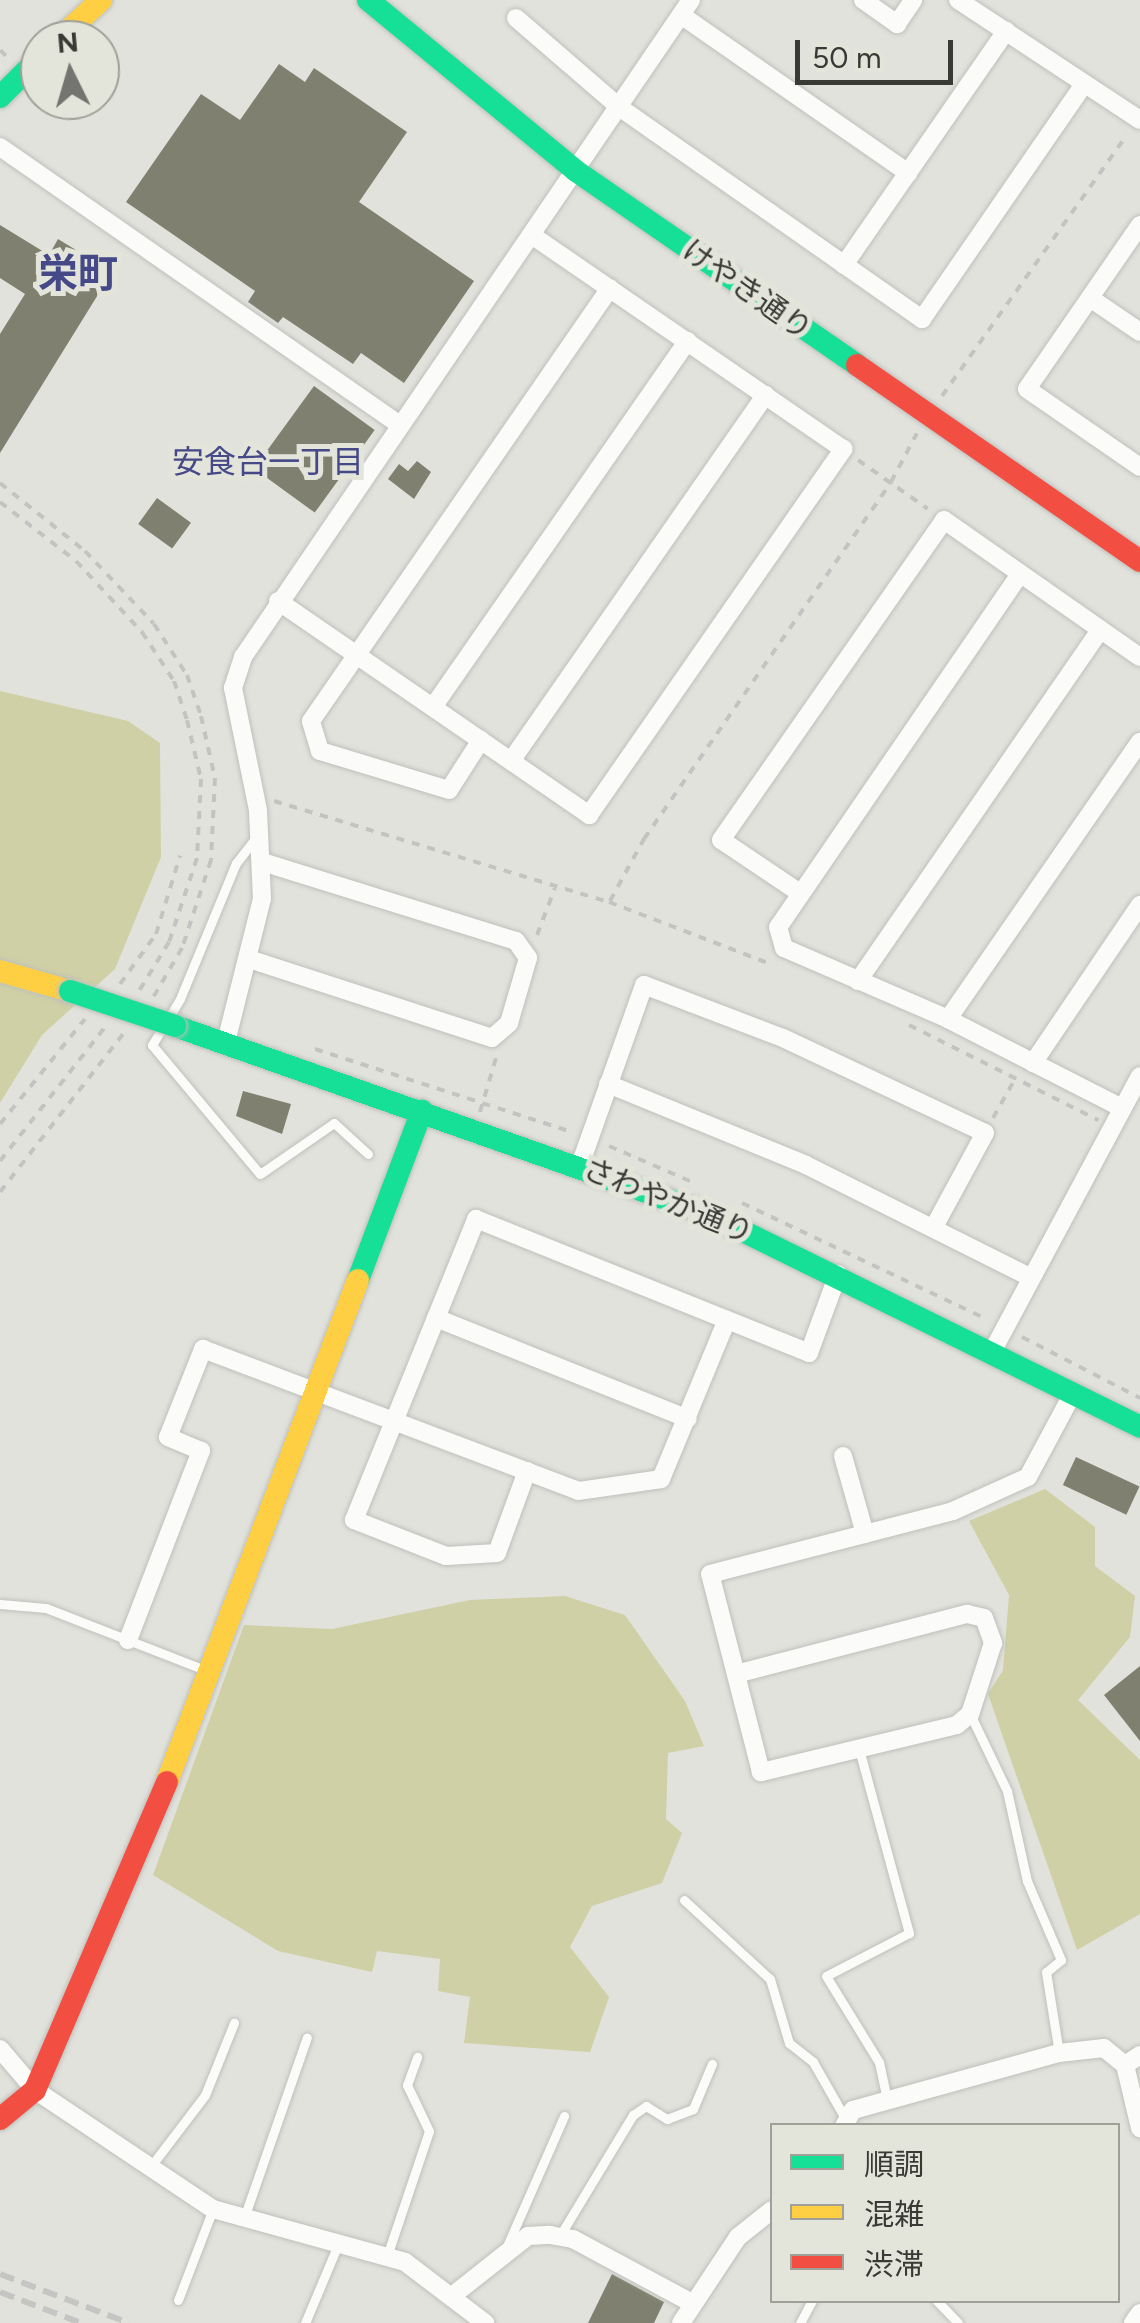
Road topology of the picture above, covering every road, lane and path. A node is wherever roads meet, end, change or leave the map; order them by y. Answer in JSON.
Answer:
{"nodes":[{"id":1,"x":101,"y":0,"type":"edge"},
{"id":2,"x":368,"y":0,"type":"edge"},
{"id":3,"x":863,"y":0,"type":"edge"},
{"id":4,"x":913,"y":0,"type":"edge"},
{"id":5,"x":958,"y":0,"type":"edge"},
{"id":6,"x":686,"y":7,"type":"edge"},
{"id":7,"x":516,"y":18,"type":"dead end"},
{"id":8,"x":80,"y":20,"type":"edge"},
{"id":9,"x":1006,"y":31,"type":"junction"},
{"id":10,"x":20,"y":77,"type":"edge"},
{"id":11,"x":1084,"y":84,"type":"junction"},
{"id":12,"x":0,"y":97,"type":"edge"},
{"id":13,"x":619,"y":107,"type":"junction"},
{"id":14,"x":1139,"y":120,"type":"edge"},
{"id":15,"x":0,"y":146,"type":"edge"},
{"id":16,"x":576,"y":171,"type":"junction"},
{"id":17,"x":908,"y":173,"type":"junction"},
{"id":18,"x":1140,"y":225,"type":"edge"},
{"id":19,"x":532,"y":235,"type":"junction"},
{"id":20,"x":844,"y":266,"type":"junction"},
{"id":21,"x":610,"y":288,"type":"junction"},
{"id":22,"x":1090,"y":298,"type":"junction"},
{"id":23,"x":1140,"y":332,"type":"edge"},
{"id":24,"x":687,"y":341,"type":"junction"},
{"id":25,"x":765,"y":395,"type":"junction"},
{"id":26,"x":928,"y":416,"type":"junction"},
{"id":27,"x":400,"y":425,"type":"junction"},
{"id":28,"x":843,"y":449,"type":"junction"},
{"id":29,"x":1140,"y":467,"type":"edge"},
{"id":30,"x":891,"y":482,"type":"junction"},
{"id":31,"x":0,"y":483,"type":"edge"},
{"id":32,"x":0,"y":502,"type":"edge"},
{"id":33,"x":944,"y":520,"type":"junction"},
{"id":34,"x":1140,"y":561,"type":"edge"},
{"id":35,"x":1020,"y":574,"type":"junction"},
{"id":36,"x":278,"y":601,"type":"junction"},
{"id":37,"x":1100,"y":630,"type":"junction"},
{"id":38,"x":356,"y":654,"type":"junction"},
{"id":39,"x":1140,"y":657,"type":"edge"},
{"id":40,"x":433,"y":708,"type":"junction"},
{"id":41,"x":481,"y":740,"type":"junction"},
{"id":42,"x":1140,"y":742,"type":"edge"},
{"id":43,"x":510,"y":761,"type":"junction"},
{"id":44,"x":255,"y":796,"type":"junction"},
{"id":45,"x":260,"y":833,"type":"junction"},
{"id":46,"x":262,"y":862,"type":"junction"},
{"id":47,"x":556,"y":886,"type":"junction"},
{"id":48,"x":800,"y":893,"type":"junction"},
{"id":49,"x":609,"y":902,"type":"junction"},
{"id":50,"x":1140,"y":906,"type":"edge"},
{"id":51,"x":528,"y":958,"type":"junction"},
{"id":52,"x":252,"y":960,"type":"junction"},
{"id":53,"x":776,"y":967,"type":"dead end"},
{"id":54,"x":0,"y":970,"type":"edge"},
{"id":55,"x":858,"y":980,"type":"junction"},
{"id":56,"x":132,"y":999,"type":"dead end"},
{"id":57,"x":143,"y":1010,"type":"dead end"},
{"id":58,"x":894,"y":1019,"type":"dead end"},
{"id":59,"x":948,"y":1019,"type":"junction"},
{"id":60,"x":131,"y":1024,"type":"dead end"},
{"id":61,"x":107,"y":1025,"type":"dead end"},
{"id":62,"x":503,"y":1034,"type":"junction"},
{"id":63,"x":226,"y":1042,"type":"junction"},
{"id":64,"x":1034,"y":1063,"type":"junction"},
{"id":65,"x":1140,"y":1076,"type":"edge"},
{"id":66,"x":1015,"y":1078,"type":"junction"},
{"id":67,"x":608,"y":1084,"type":"junction"},
{"id":68,"x":1120,"y":1108,"type":"junction"},
{"id":69,"x":422,"y":1112,"type":"junction"},
{"id":70,"x":1110,"y":1126,"type":"junction"},
{"id":71,"x":475,"y":1128,"type":"junction"},
{"id":72,"x":985,"y":1133,"type":"junction"},
{"id":73,"x":368,"y":1154,"type":"dead end"},
{"id":74,"x":0,"y":1161,"type":"edge"},
{"id":75,"x":580,"y":1164,"type":"junction"},
{"id":76,"x":0,"y":1192,"type":"edge"},
{"id":77,"x":934,"y":1227,"type":"junction"},
{"id":78,"x":838,"y":1274,"type":"junction"},
{"id":79,"x":1028,"y":1276,"type":"junction"},
{"id":80,"x":436,"y":1318,"type":"junction"},
{"id":81,"x":726,"y":1320,"type":"junction"},
{"id":82,"x":992,"y":1352,"type":"junction"},
{"id":83,"x":318,"y":1392,"type":"junction"},
{"id":84,"x":1073,"y":1393,"type":"junction"},
{"id":85,"x":688,"y":1419,"type":"junction"},
{"id":86,"x":395,"y":1420,"type":"junction"},
{"id":87,"x":1140,"y":1427,"type":"edge"},
{"id":88,"x":843,"y":1456,"type":"dead end"},
{"id":89,"x":526,"y":1471,"type":"junction"},
{"id":90,"x":864,"y":1534,"type":"junction"},
{"id":91,"x":0,"y":1604,"type":"edge"},
{"id":92,"x":128,"y":1640,"type":"junction"},
{"id":93,"x":210,"y":1672,"type":"junction"},
{"id":94,"x":736,"y":1674,"type":"junction"},
{"id":95,"x":970,"y":1714,"type":"junction"},
{"id":96,"x":859,"y":1750,"type":"junction"},
{"id":97,"x":684,"y":1900,"type":"dead end"},
{"id":98,"x":234,"y":2023,"type":"dead end"},
{"id":99,"x":307,"y":2037,"type":"dead end"},
{"id":100,"x":0,"y":2049,"type":"edge"},
{"id":101,"x":1058,"y":2052,"type":"junction"},
{"id":102,"x":417,"y":2056,"type":"dead end"},
{"id":103,"x":1132,"y":2060,"type":"edge"},
{"id":104,"x":712,"y":2064,"type":"dead end"},
{"id":105,"x":35,"y":2090,"type":"junction"},
{"id":106,"x":888,"y":2100,"type":"junction"},
{"id":107,"x":564,"y":2116,"type":"dead end"},
{"id":108,"x":0,"y":2120,"type":"edge"},
{"id":109,"x":845,"y":2122,"type":"edge"},
{"id":110,"x":1140,"y":2128,"type":"edge"},
{"id":111,"x":151,"y":2166,"type":"junction"},
{"id":112,"x":213,"y":2209,"type":"junction"},
{"id":113,"x":770,"y":2212,"type":"edge"},
{"id":114,"x":245,"y":2215,"type":"junction"},
{"id":115,"x":560,"y":2236,"type":"junction"},
{"id":116,"x":340,"y":2240,"type":"junction"},
{"id":117,"x":504,"y":2253,"type":"junction"},
{"id":118,"x":387,"y":2256,"type":"junction"},
{"id":119,"x":452,"y":2296,"type":"junction"},
{"id":120,"x":178,"y":2300,"type":"dead end"},
{"id":121,"x":939,"y":2303,"type":"edge"},
{"id":122,"x":692,"y":2304,"type":"junction"},
{"id":123,"x":1140,"y":2313,"type":"edge"},
{"id":124,"x":306,"y":2323,"type":"edge"},
{"id":125,"x":485,"y":2323,"type":"edge"},
{"id":126,"x":680,"y":2323,"type":"edge"},
{"id":127,"x":958,"y":2323,"type":"edge"},
{"id":128,"x":1133,"y":2323,"type":"edge"}],
"edges":[{"from":1,"to":8,"type":"street"},
{"from":2,"to":16,"type":"street","name":"けやき通り"},
{"from":3,"to":4,"type":"street"},
{"from":5,"to":9,"type":"street"},
{"from":6,"to":13,"type":"street"},
{"from":6,"to":17,"type":"street"},
{"from":7,"to":13,"type":"street"},
{"from":9,"to":11,"type":"street"},
{"from":9,"to":17,"type":"street"},
{"from":10,"to":12,"type":"street"},
{"from":11,"to":14,"type":"street"},
{"from":11,"to":20,"type":"street"},
{"from":13,"to":16,"type":"street"},
{"from":13,"to":20,"type":"street"},
{"from":14,"to":26,"type":"path"},
{"from":15,"to":27,"type":"street"},
{"from":16,"to":19,"type":"street"},
{"from":16,"to":26,"type":"street","name":"けやき通り"},
{"from":17,"to":20,"type":"street"},
{"from":18,"to":22,"type":"street"},
{"from":19,"to":21,"type":"street"},
{"from":19,"to":27,"type":"street"},
{"from":21,"to":24,"type":"street"},
{"from":21,"to":38,"type":"street"},
{"from":22,"to":23,"type":"street"},
{"from":22,"to":29,"type":"street"},
{"from":24,"to":25,"type":"street"},
{"from":24,"to":40,"type":"street"},
{"from":25,"to":28,"type":"street"},
{"from":25,"to":43,"type":"street"},
{"from":26,"to":30,"type":"path"},
{"from":26,"to":34,"type":"street","name":"けやき通り"},
{"from":27,"to":36,"type":"street"},
{"from":28,"to":30,"type":"path"},
{"from":28,"to":43,"type":"street"},
{"from":30,"to":33,"type":"path"},
{"from":30,"to":49,"type":"path"},
{"from":31,"to":57,"type":"path"},
{"from":32,"to":56,"type":"path"},
{"from":33,"to":35,"type":"street"},
{"from":33,"to":48,"type":"street"},
{"from":35,"to":37,"type":"street"},
{"from":35,"to":48,"type":"street"},
{"from":36,"to":38,"type":"street"},
{"from":36,"to":44,"type":"street"},
{"from":37,"to":39,"type":"street"},
{"from":37,"to":55,"type":"street"},
{"from":38,"to":40,"type":"street"},
{"from":38,"to":41,"type":"street"},
{"from":40,"to":41,"type":"street"},
{"from":41,"to":43,"type":"street"},
{"from":42,"to":59,"type":"street"},
{"from":44,"to":45,"type":"street"},
{"from":44,"to":47,"type":"path"},
{"from":45,"to":46,"type":"street"},
{"from":45,"to":73,"type":"lane"},
{"from":46,"to":51,"type":"street"},
{"from":46,"to":52,"type":"street"},
{"from":47,"to":49,"type":"path"},
{"from":47,"to":51,"type":"path"},
{"from":48,"to":55,"type":"street"},
{"from":49,"to":53,"type":"path"},
{"from":50,"to":64,"type":"street"},
{"from":51,"to":62,"type":"street"},
{"from":52,"to":62,"type":"street"},
{"from":52,"to":63,"type":"street"},
{"from":54,"to":63,"type":"street","name":"さわやか通り","bridge":true},
{"from":55,"to":59,"type":"street"},
{"from":58,"to":66,"type":"path"},
{"from":59,"to":64,"type":"street"},
{"from":60,"to":76,"type":"path"},
{"from":61,"to":74,"type":"path"},
{"from":62,"to":71,"type":"path"},
{"from":63,"to":69,"type":"street","name":"さわやか通り"},
{"from":64,"to":68,"type":"street"},
{"from":65,"to":68,"type":"street"},
{"from":66,"to":70,"type":"path"},
{"from":66,"to":72,"type":"path"},
{"from":67,"to":72,"type":"street"},
{"from":67,"to":75,"type":"street"},
{"from":67,"to":77,"type":"street"},
{"from":68,"to":70,"type":"street"},
{"from":69,"to":71,"type":"street","name":"さわやか通り"},
{"from":69,"to":83,"type":"street"},
{"from":70,"to":79,"type":"street"},
{"from":71,"to":75,"type":"street","name":"さわやか通り"},
{"from":72,"to":77,"type":"street"},
{"from":75,"to":78,"type":"street","name":"さわやか通り"},
{"from":77,"to":79,"type":"street"},
{"from":78,"to":81,"type":"street"},
{"from":78,"to":82,"type":"street","name":"さわやか通り"},
{"from":79,"to":82,"type":"street"},
{"from":80,"to":81,"type":"street"},
{"from":80,"to":85,"type":"street"},
{"from":80,"to":86,"type":"street"},
{"from":81,"to":85,"type":"street"},
{"from":82,"to":84,"type":"street","name":"さわやか通り"},
{"from":83,"to":86,"type":"street"},
{"from":83,"to":92,"type":"street"},
{"from":83,"to":93,"type":"street"},
{"from":84,"to":87,"type":"street","name":"さわやか通り"},
{"from":84,"to":90,"type":"street"},
{"from":85,"to":89,"type":"street"},
{"from":86,"to":89,"type":"street"},
{"from":86,"to":89,"type":"street"},
{"from":88,"to":90,"type":"street"},
{"from":90,"to":94,"type":"street"},
{"from":91,"to":92,"type":"lane"},
{"from":92,"to":93,"type":"lane"},
{"from":93,"to":105,"type":"street"},
{"from":94,"to":95,"type":"street"},
{"from":94,"to":96,"type":"street"},
{"from":95,"to":96,"type":"street"},
{"from":95,"to":101,"type":"lane"},
{"from":96,"to":106,"type":"lane"},
{"from":97,"to":109,"type":"lane"},
{"from":98,"to":111,"type":"lane"},
{"from":99,"to":114,"type":"lane"},
{"from":100,"to":105,"type":"street"},
{"from":101,"to":103,"type":"street"},
{"from":101,"to":106,"type":"street"},
{"from":102,"to":118,"type":"lane"},
{"from":103,"to":110,"type":"street"},
{"from":104,"to":115,"type":"lane"},
{"from":105,"to":108,"type":"street"},
{"from":105,"to":111,"type":"street"},
{"from":106,"to":109,"type":"street"},
{"from":107,"to":117,"type":"lane"},
{"from":111,"to":112,"type":"street"},
{"from":112,"to":114,"type":"street"},
{"from":112,"to":120,"type":"lane"},
{"from":113,"to":122,"type":"street"},
{"from":114,"to":116,"type":"street"},
{"from":115,"to":117,"type":"street"},
{"from":115,"to":122,"type":"street"},
{"from":116,"to":118,"type":"street"},
{"from":116,"to":124,"type":"lane"},
{"from":117,"to":119,"type":"street"},
{"from":118,"to":119,"type":"street"},
{"from":119,"to":125,"type":"street"},
{"from":121,"to":127,"type":"lane"},
{"from":122,"to":126,"type":"street"},
{"from":123,"to":128,"type":"street"}]}
